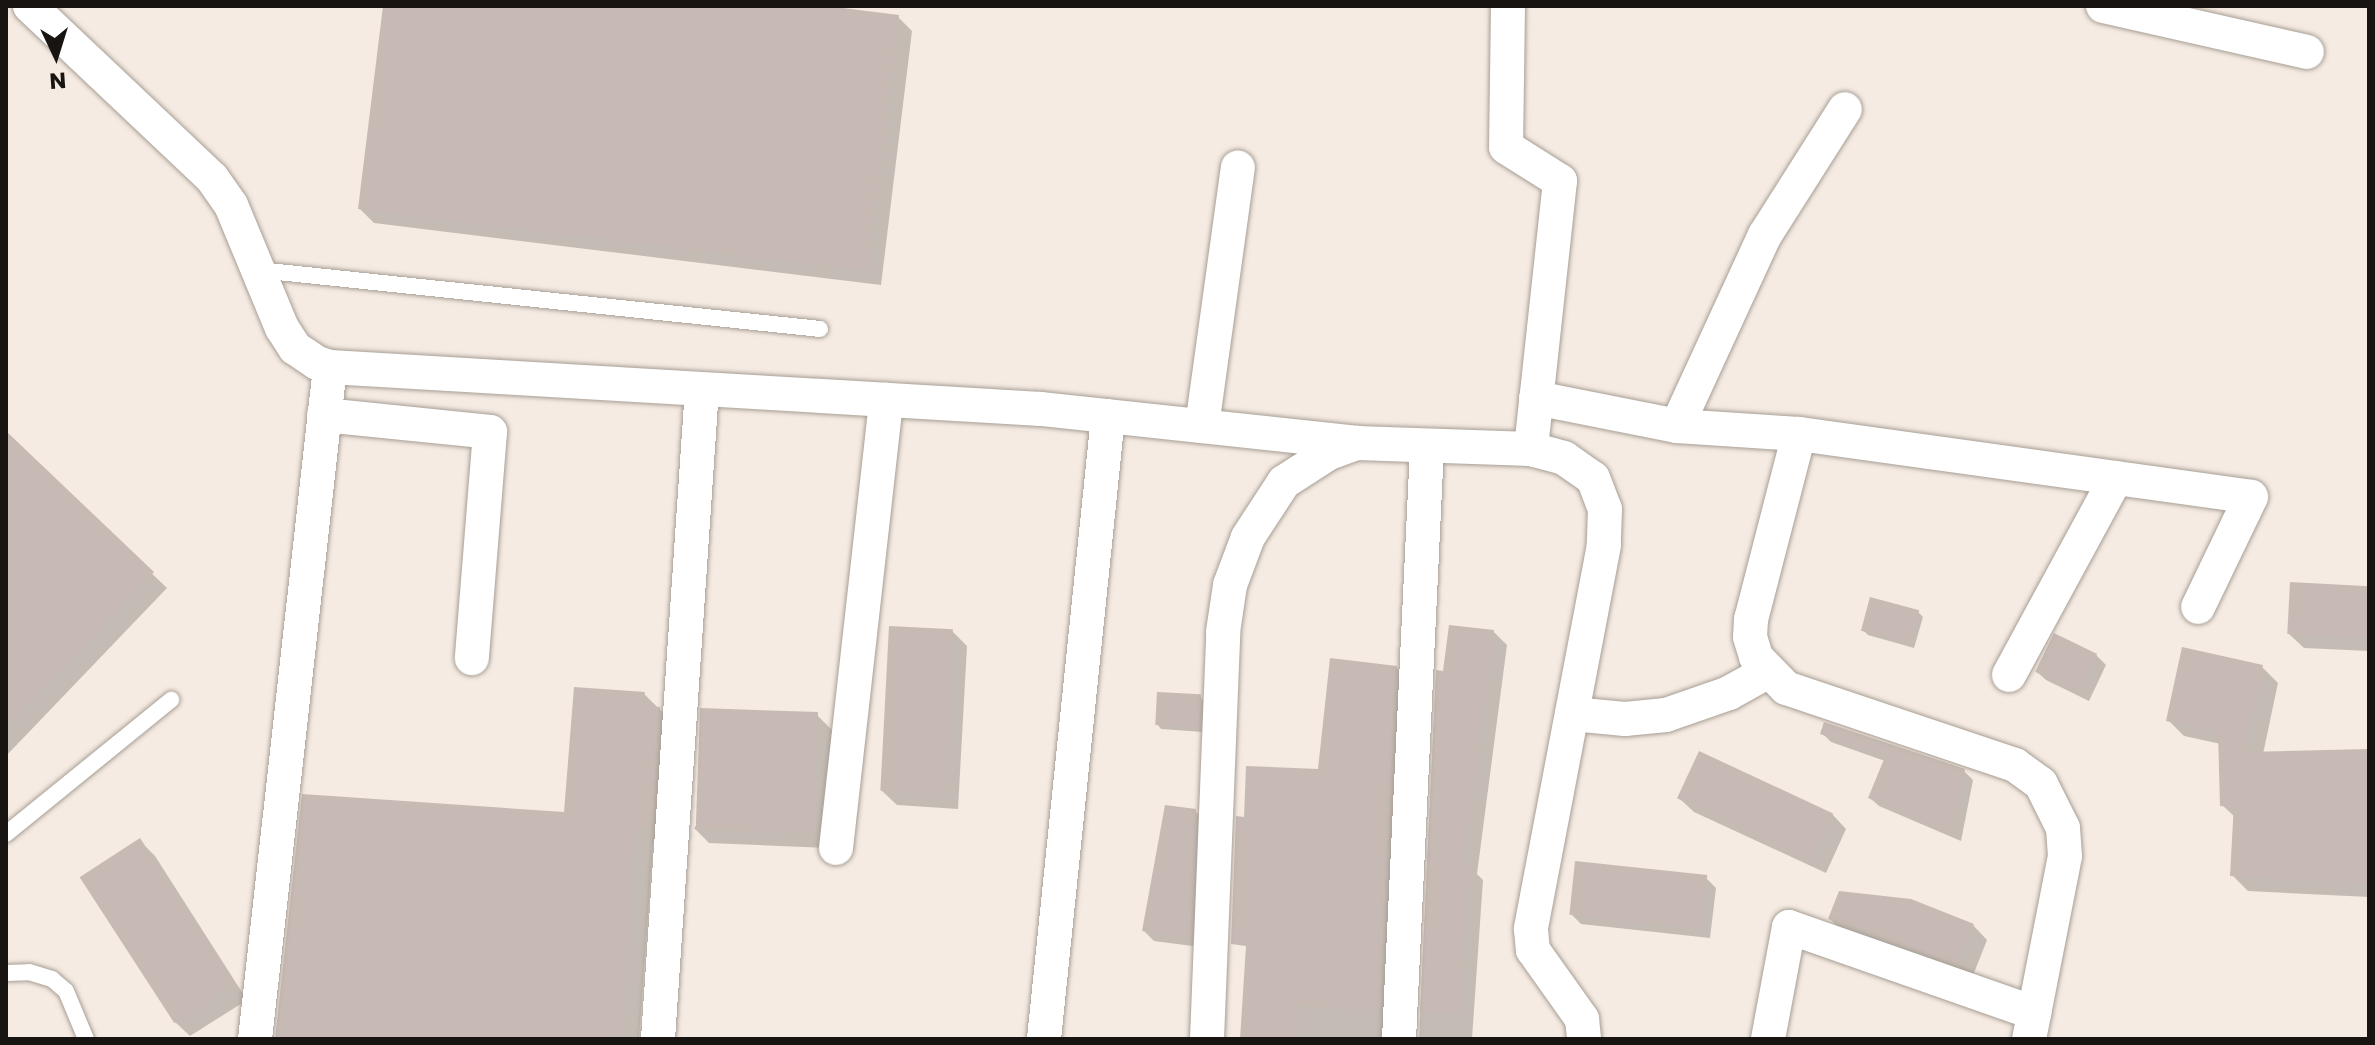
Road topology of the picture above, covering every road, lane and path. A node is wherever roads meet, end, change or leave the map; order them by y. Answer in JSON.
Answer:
{"nodes":[{"id":1,"x":30,"y":6,"type":"edge"},
{"id":2,"x":1504,"y":6,"type":"edge"},
{"id":3,"x":2103,"y":6,"type":"edge"},
{"id":4,"x":2307,"y":52,"type":"dead end"},
{"id":5,"x":1845,"y":109,"type":"dead end"},
{"id":6,"x":1238,"y":167,"type":"dead end"},
{"id":7,"x":259,"y":270,"type":"junction"},
{"id":8,"x":820,"y":329,"type":"dead end"},
{"id":9,"x":330,"y":367,"type":"junction"},
{"id":10,"x":702,"y":389,"type":"junction"},
{"id":11,"x":1536,"y":398,"type":"junction"},
{"id":12,"x":886,"y":400,"type":"junction"},
{"id":13,"x":324,"y":415,"type":"junction"},
{"id":14,"x":1108,"y":416,"type":"junction"},
{"id":15,"x":1202,"y":426,"type":"junction"},
{"id":16,"x":1677,"y":426,"type":"junction"},
{"id":17,"x":1799,"y":434,"type":"junction"},
{"id":18,"x":1357,"y":443,"type":"junction"},
{"id":19,"x":1427,"y":447,"type":"junction"},
{"id":20,"x":1531,"y":449,"type":"junction"},
{"id":21,"x":2116,"y":478,"type":"junction"},
{"id":22,"x":2198,"y":607,"type":"dead end"},
{"id":23,"x":472,"y":658,"type":"dead end"},
{"id":24,"x":1767,"y":672,"type":"junction"},
{"id":25,"x":2009,"y":675,"type":"dead end"},
{"id":26,"x":171,"y":700,"type":"dead end"},
{"id":27,"x":1572,"y":714,"type":"junction"},
{"id":28,"x":6,"y":834,"type":"edge"},
{"id":29,"x":836,"y":848,"type":"dead end"},
{"id":30,"x":6,"y":973,"type":"edge"},
{"id":31,"x":2031,"y":1026,"type":"edge"},
{"id":32,"x":86,"y":1039,"type":"edge"},
{"id":33,"x":255,"y":1039,"type":"edge"},
{"id":34,"x":658,"y":1039,"type":"edge"},
{"id":35,"x":1044,"y":1039,"type":"edge"},
{"id":36,"x":1207,"y":1039,"type":"edge"},
{"id":37,"x":1399,"y":1039,"type":"edge"},
{"id":38,"x":1584,"y":1039,"type":"edge"},
{"id":39,"x":1768,"y":1039,"type":"edge"}],
"edges":[{"from":1,"to":7,"type":"street"},
{"from":2,"to":11,"type":"street"},
{"from":3,"to":4,"type":"street"},
{"from":5,"to":16,"type":"street"},
{"from":6,"to":15,"type":"street"},
{"from":7,"to":8,"type":"lane"},
{"from":7,"to":9,"type":"street"},
{"from":9,"to":10,"type":"street"},
{"from":9,"to":13,"type":"street"},
{"from":10,"to":12,"type":"street"},
{"from":10,"to":34,"type":"street"},
{"from":11,"to":16,"type":"street"},
{"from":11,"to":20,"type":"street"},
{"from":12,"to":14,"type":"street"},
{"from":12,"to":29,"type":"street"},
{"from":13,"to":23,"type":"street"},
{"from":13,"to":33,"type":"street"},
{"from":14,"to":15,"type":"street"},
{"from":14,"to":35,"type":"street"},
{"from":15,"to":18,"type":"street"},
{"from":16,"to":17,"type":"street"},
{"from":17,"to":21,"type":"street"},
{"from":17,"to":24,"type":"street"},
{"from":18,"to":19,"type":"street"},
{"from":18,"to":36,"type":"street"},
{"from":19,"to":20,"type":"street"},
{"from":19,"to":37,"type":"street"},
{"from":20,"to":27,"type":"street"},
{"from":21,"to":22,"type":"street"},
{"from":21,"to":25,"type":"street"},
{"from":24,"to":27,"type":"street"},
{"from":24,"to":31,"type":"street"},
{"from":26,"to":28,"type":"lane"},
{"from":27,"to":38,"type":"street"},
{"from":30,"to":32,"type":"lane"},
{"from":31,"to":39,"type":"street"}]}
